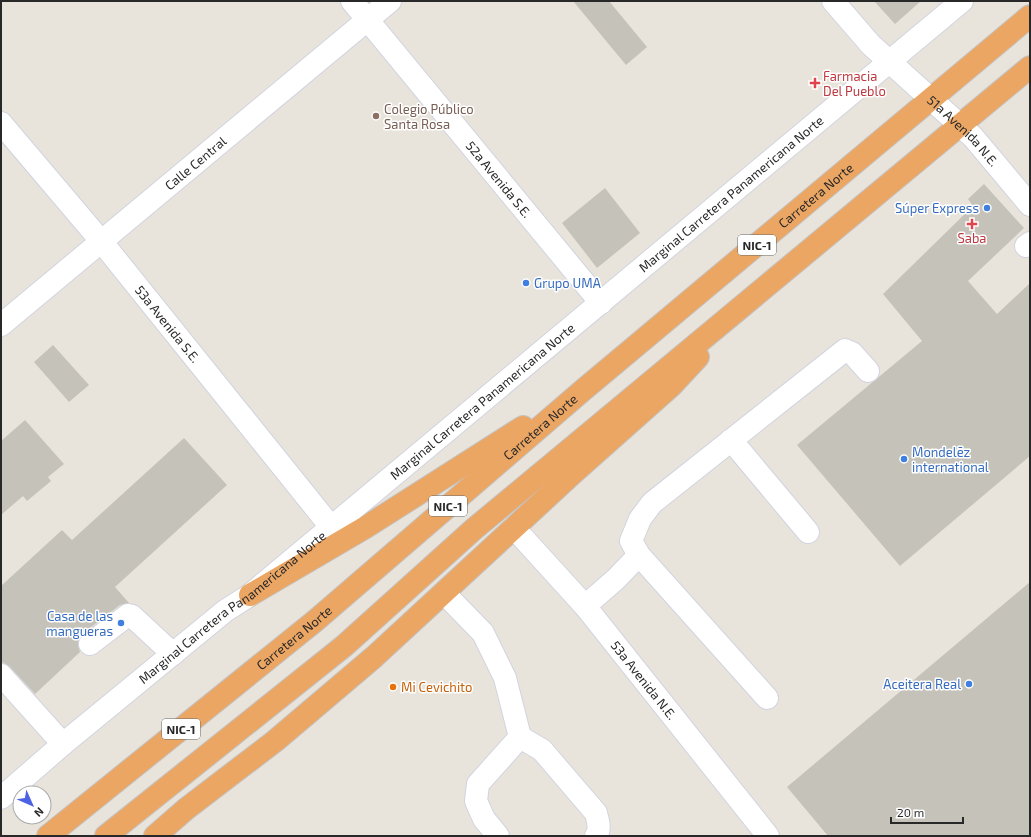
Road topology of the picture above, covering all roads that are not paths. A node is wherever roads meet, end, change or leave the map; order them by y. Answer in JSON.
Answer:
{"nodes":[{"id":1,"x":352,"y":1,"type":"edge"},
{"id":2,"x":390,"y":1,"type":"edge"},
{"id":3,"x":833,"y":1,"type":"edge"},
{"id":4,"x":962,"y":1,"type":"edge"},
{"id":5,"x":1030,"y":16,"type":"edge"},
{"id":6,"x":368,"y":20,"type":"junction"},
{"id":7,"x":890,"y":62,"type":"junction"},
{"id":8,"x":1030,"y":67,"type":"edge"},
{"id":9,"x":932,"y":99,"type":"junction"},
{"id":10,"x":1,"y":123,"type":"edge"},
{"id":11,"x":960,"y":125,"type":"junction"},
{"id":12,"x":1030,"y":205,"type":"edge"},
{"id":13,"x":101,"y":241,"type":"junction"},
{"id":14,"x":767,"y":284,"type":"junction"},
{"id":15,"x":600,"y":302,"type":"junction"},
{"id":16,"x":1,"y":325,"type":"edge"},
{"id":17,"x":868,"y":371,"type":"dead end"},
{"id":18,"x":582,"y":391,"type":"junction"},
{"id":19,"x":731,"y":440,"type":"junction"},
{"id":20,"x":331,"y":527,"type":"junction"},
{"id":21,"x":514,"y":528,"type":"junction"},
{"id":22,"x":808,"y":532,"type":"dead end"},
{"id":23,"x":639,"y":556,"type":"junction"},
{"id":24,"x":444,"y":593,"type":"junction"},
{"id":25,"x":250,"y":594,"type":"junction"},
{"id":26,"x":585,"y":606,"type":"junction"},
{"id":27,"x":90,"y":644,"type":"dead end"},
{"id":28,"x":173,"y":654,"type":"junction"},
{"id":29,"x":1,"y":675,"type":"edge"},
{"id":30,"x":767,"y":698,"type":"dead end"},
{"id":31,"x":520,"y":738,"type":"junction"},
{"id":32,"x":63,"y":744,"type":"junction"},
{"id":33,"x":1,"y":798,"type":"edge"},
{"id":34,"x":48,"y":836,"type":"edge"},
{"id":35,"x":106,"y":836,"type":"edge"},
{"id":36,"x":155,"y":836,"type":"edge"},
{"id":37,"x":498,"y":836,"type":"edge"},
{"id":38,"x":596,"y":836,"type":"edge"},
{"id":39,"x":768,"y":836,"type":"edge"}],
"edges":[{"from":1,"to":6,"type":"street","name":"52a Avenida S.E."},
{"from":2,"to":6,"type":"street","name":"Calle Central"},
{"from":3,"to":7,"type":"street","name":"51a Avenida N.E."},
{"from":4,"to":7,"type":"street","name":"Marginal Carretera Panamericana Norte"},
{"from":5,"to":9,"type":"highway","name":"Carretera Norte","number":"NIC-1"},
{"from":6,"to":13,"type":"street","name":"Calle Central"},
{"from":6,"to":15,"type":"street","name":"52a Avenida S.E."},
{"from":7,"to":9,"type":"street","name":"51a Avenida N.E."},
{"from":7,"to":15,"type":"street","name":"Marginal Carretera Panamericana Norte"},
{"from":8,"to":11,"type":"highway","number":"NIC-1"},
{"from":9,"to":11,"type":"street","name":"51a Avenida N.E."},
{"from":9,"to":18,"type":"highway","name":"Carretera Norte","number":"NIC-1"},
{"from":10,"to":13,"type":"street","name":"53a Avenida S.E."},
{"from":11,"to":12,"type":"street","name":"51a Avenida N.E."},
{"from":11,"to":14,"type":"highway","number":"NIC-1"},
{"from":13,"to":16,"type":"street","name":"Calle Central"},
{"from":13,"to":20,"type":"street","name":"53a Avenida S.E."},
{"from":14,"to":21,"type":"highway"},
{"from":14,"to":35,"type":"highway","number":"NIC-1"},
{"from":15,"to":20,"type":"street","name":"Marginal Carretera Panamericana Norte"},
{"from":17,"to":19,"type":"street"},
{"from":18,"to":25,"type":"highway"},
{"from":18,"to":34,"type":"highway","name":"Carretera Norte","number":"NIC-1"},
{"from":19,"to":22,"type":"street"},
{"from":19,"to":23,"type":"street"},
{"from":20,"to":25,"type":"street","name":"Marginal Carretera Panamericana Norte"},
{"from":21,"to":24,"type":"highway"},
{"from":21,"to":26,"type":"street","name":"53a Avenida N.E."},
{"from":23,"to":26,"type":"street"},
{"from":23,"to":30,"type":"street"},
{"from":24,"to":31,"type":"street"},
{"from":24,"to":36,"type":"highway"},
{"from":25,"to":28,"type":"street","name":"Marginal Carretera Panamericana Norte"},
{"from":26,"to":39,"type":"street","name":"53a Avenida N.E."},
{"from":27,"to":28,"type":"street"},
{"from":28,"to":32,"type":"street","name":"Marginal Carretera Panamericana Norte"},
{"from":29,"to":32,"type":"street"},
{"from":31,"to":37,"type":"street"},
{"from":31,"to":38,"type":"street"},
{"from":32,"to":33,"type":"street","name":"Marginal Carretera Panamericana Norte"}]}
